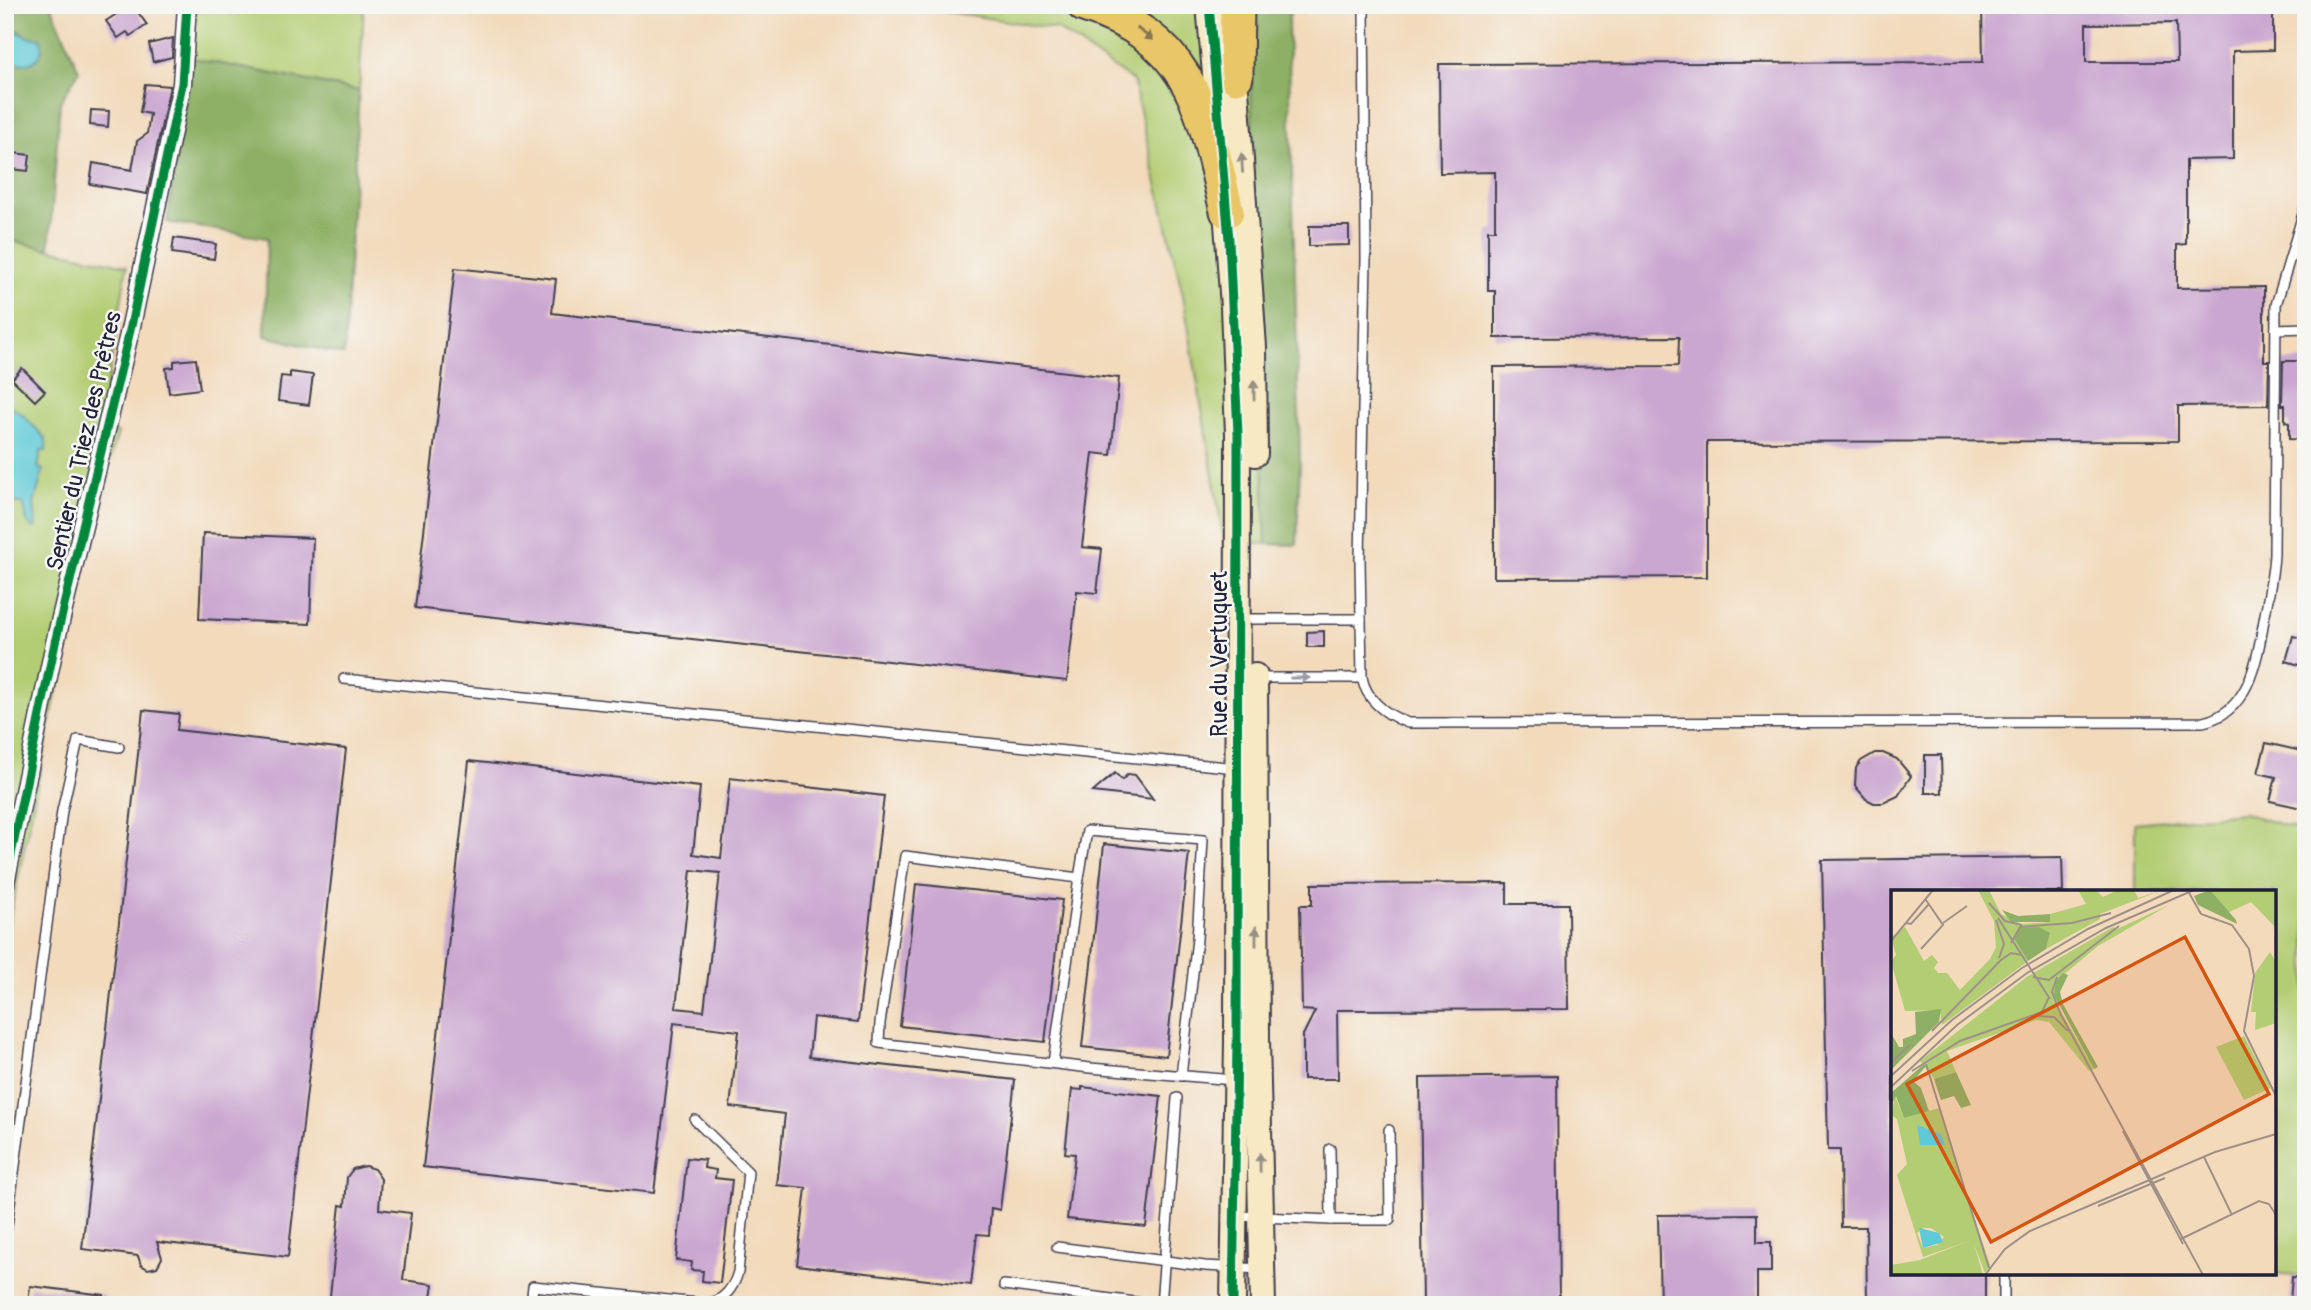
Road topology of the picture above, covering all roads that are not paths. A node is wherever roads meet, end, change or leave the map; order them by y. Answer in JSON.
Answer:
{"nodes":[{"id":1,"x":187,"y":5,"type":"edge"},
{"id":2,"x":1084,"y":5,"type":"edge"},
{"id":3,"x":1209,"y":5,"type":"edge"},
{"id":4,"x":1229,"y":5,"type":"edge"},
{"id":5,"x":1237,"y":5,"type":"edge"},
{"id":6,"x":1364,"y":5,"type":"edge"},
{"id":7,"x":1236,"y":78,"type":"junction"},
{"id":8,"x":2306,"y":204,"type":"edge"},
{"id":9,"x":1227,"y":211,"type":"junction"},
{"id":10,"x":2306,"y":328,"type":"edge"},
{"id":11,"x":2276,"y":329,"type":"junction"},
{"id":12,"x":1247,"y":619,"type":"junction"},
{"id":13,"x":1361,"y":619,"type":"junction"},
{"id":14,"x":1247,"y":678,"type":"junction"},
{"id":15,"x":1362,"y":678,"type":"junction"},
{"id":16,"x":344,"y":679,"type":"dead end"},
{"id":17,"x":119,"y":747,"type":"dead end"},
{"id":18,"x":1247,"y":769,"type":"junction"},
{"id":19,"x":1079,"y":878,"type":"junction"},
{"id":20,"x":5,"y":883,"type":"edge"},
{"id":21,"x":1053,"y":1063,"type":"junction"},
{"id":22,"x":1181,"y":1076,"type":"junction"},
{"id":23,"x":1247,"y":1081,"type":"junction"},
{"id":24,"x":1177,"y":1098,"type":"dead end"},
{"id":25,"x":695,"y":1120,"type":"dead end"},
{"id":26,"x":1390,"y":1129,"type":"dead end"},
{"id":27,"x":1330,"y":1149,"type":"dead end"},
{"id":28,"x":1234,"y":1216,"type":"junction"},
{"id":29,"x":1262,"y":1217,"type":"junction"},
{"id":30,"x":1331,"y":1220,"type":"junction"},
{"id":31,"x":5,"y":1241,"type":"edge"},
{"id":32,"x":1057,"y":1247,"type":"dead end"},
{"id":33,"x":1166,"y":1260,"type":"junction"},
{"id":34,"x":1234,"y":1267,"type":"junction"},
{"id":35,"x":1263,"y":1269,"type":"junction"},
{"id":36,"x":2004,"y":1275,"type":"edge"},
{"id":37,"x":1004,"y":1285,"type":"dead end"},
{"id":38,"x":531,"y":1305,"type":"edge"},
{"id":39,"x":1159,"y":1305,"type":"edge"},
{"id":40,"x":1233,"y":1305,"type":"edge"},
{"id":41,"x":1263,"y":1305,"type":"edge"},
{"id":42,"x":2004,"y":1305,"type":"edge"}],
"edges":[{"from":1,"to":20,"type":"street","name":"Sentier du Triez des Prêtres"},
{"from":2,"to":9,"type":"highway","one_way":true},
{"from":3,"to":9,"type":"street","name":"Rue du Vertuquet"},
{"from":4,"to":7,"type":"street","name":"Rue du Vertuquet"},
{"from":5,"to":7,"type":"highway"},
{"from":6,"to":13,"type":"lane"},
{"from":12,"to":7,"type":"street","name":"Rue du Vertuquet","one_way":true},
{"from":8,"to":11,"type":"lane"},
{"from":9,"to":12,"type":"street","name":"Rue du Vertuquet"},
{"from":10,"to":11,"type":"lane"},
{"from":11,"to":15,"type":"lane"},
{"from":12,"to":13,"type":"lane"},
{"from":12,"to":14,"type":"street","name":"Rue du Vertuquet"},
{"from":13,"to":15,"type":"lane"},
{"from":14,"to":15,"type":"lane","one_way":true},
{"from":14,"to":18,"type":"street","name":"Rue du Vertuquet"},
{"from":16,"to":18,"type":"lane"},
{"from":17,"to":31,"type":"lane"},
{"from":18,"to":23,"type":"street","name":"Rue du Vertuquet"},
{"from":19,"to":21,"type":"lane"},
{"from":19,"to":21,"type":"lane"},
{"from":19,"to":22,"type":"lane"},
{"from":21,"to":22,"type":"lane"},
{"from":22,"to":23,"type":"lane"},
{"from":23,"to":28,"type":"street","name":"Rue du Vertuquet"},
{"from":29,"to":23,"type":"street","name":"Rue du Vertuquet","one_way":true},
{"from":24,"to":33,"type":"lane"},
{"from":25,"to":38,"type":"lane"},
{"from":26,"to":30,"type":"lane"},
{"from":27,"to":30,"type":"lane"},
{"from":28,"to":29,"type":"lane"},
{"from":28,"to":34,"type":"street","name":"Rue du Vertuquet"},
{"from":29,"to":30,"type":"lane"},
{"from":29,"to":35,"type":"street","name":"Rue du Vertuquet"},
{"from":32,"to":33,"type":"lane"},
{"from":33,"to":34,"type":"lane"},
{"from":33,"to":39,"type":"lane"},
{"from":34,"to":35,"type":"lane"},
{"from":34,"to":40,"type":"street","name":"Rue du Vertuquet"},
{"from":35,"to":41,"type":"street","name":"Rue du Vertuquet"},
{"from":36,"to":42,"type":"lane"},
{"from":37,"to":39,"type":"lane"}]}
